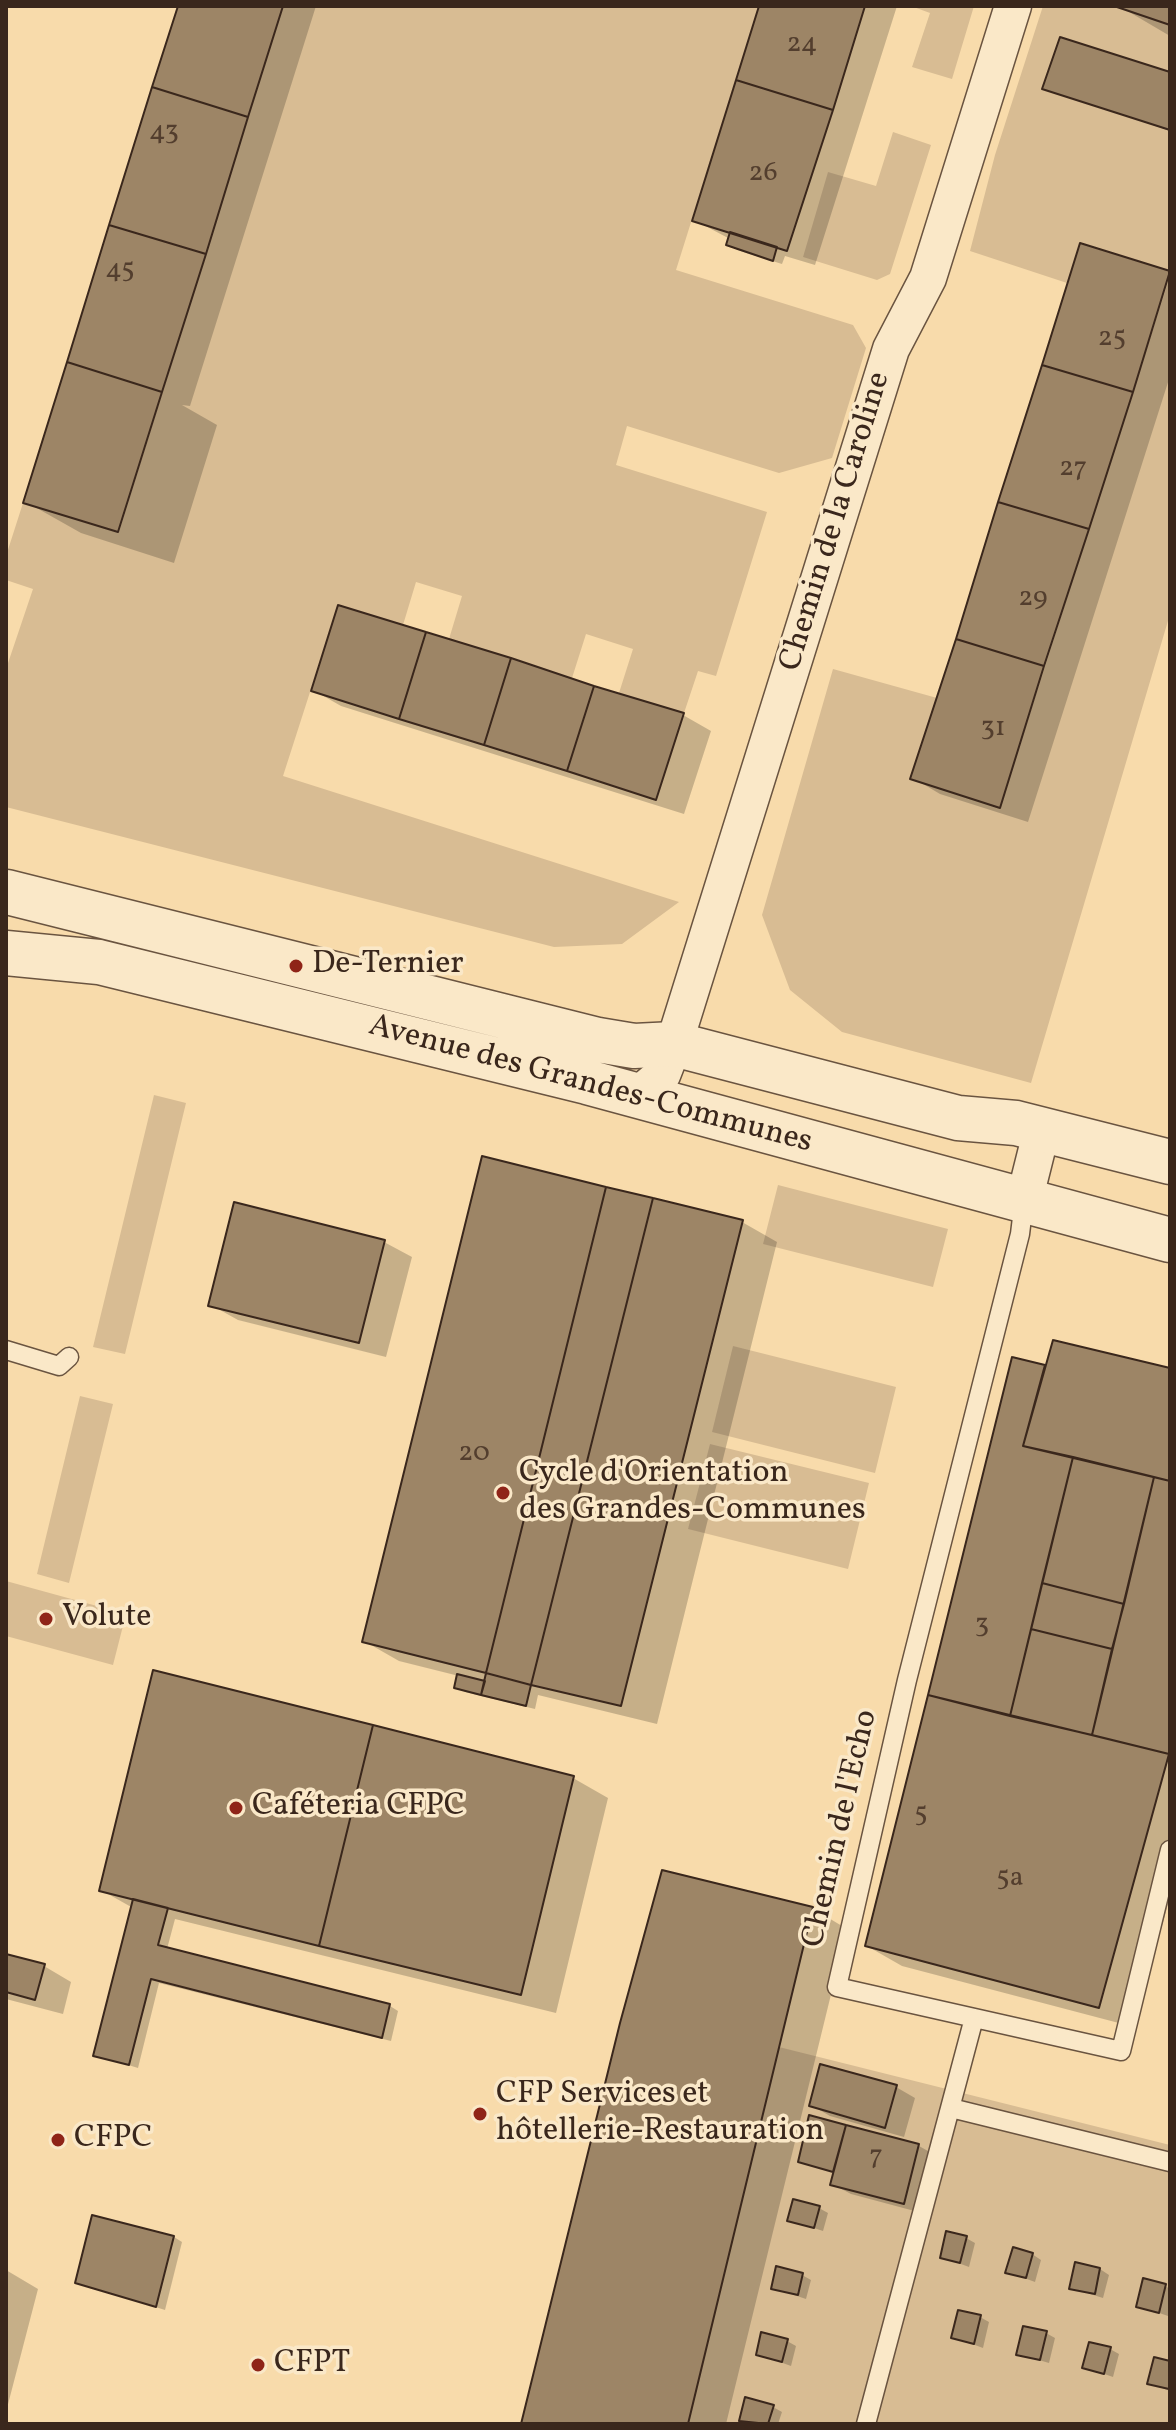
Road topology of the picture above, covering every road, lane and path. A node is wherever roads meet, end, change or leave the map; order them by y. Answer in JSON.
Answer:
{"nodes":[{"id":1,"x":1013,"y":6,"type":"edge"},
{"id":2,"x":7,"y":891,"type":"edge"},
{"id":3,"x":6,"y":935,"type":"edge"},
{"id":4,"x":6,"y":953,"type":"edge"},
{"id":5,"x":674,"y":1044,"type":"junction"},
{"id":6,"x":636,"y":1097,"type":"junction"},
{"id":7,"x":1042,"y":1129,"type":"junction"},
{"id":8,"x":1170,"y":1162,"type":"edge"},
{"id":9,"x":1024,"y":1201,"type":"junction"},
{"id":10,"x":1170,"y":1240,"type":"edge"},
{"id":11,"x":6,"y":1350,"type":"edge"},
{"id":12,"x":69,"y":1357,"type":"dead end"},
{"id":13,"x":1170,"y":1850,"type":"edge"},
{"id":14,"x":974,"y":2018,"type":"junction"},
{"id":15,"x":951,"y":2108,"type":"junction"},
{"id":16,"x":1170,"y":2162,"type":"edge"},
{"id":17,"x":866,"y":2424,"type":"edge"}],
"edges":[{"from":1,"to":5,"type":"street","name":"Chemin de la Caroline"},
{"from":2,"to":3,"type":"street","name":"Avenue des Grandes-Communes"},
{"from":2,"to":5,"type":"street","name":"Avenue des Grandes-Communes"},
{"from":4,"to":6,"type":"street","name":"Avenue des Grandes-Communes"},
{"from":5,"to":6,"type":"street","name":"Chemin de la Caroline"},
{"from":5,"to":7,"type":"street","name":"Avenue des Grandes-Communes"},
{"from":6,"to":9,"type":"street","name":"Avenue des Grandes-Communes"},
{"from":7,"to":8,"type":"street","name":"Avenue des Grandes-Communes"},
{"from":7,"to":9,"type":"street"},
{"from":9,"to":10,"type":"street","name":"Avenue des Grandes-Communes"},
{"from":9,"to":14,"type":"lane","name":"Chemin de l'Echo"},
{"from":11,"to":12,"type":"lane"},
{"from":13,"to":14,"type":"lane","name":"Chemin de l'Echo"},
{"from":14,"to":15,"type":"lane"},
{"from":15,"to":16,"type":"lane"},
{"from":15,"to":17,"type":"lane"}]}
